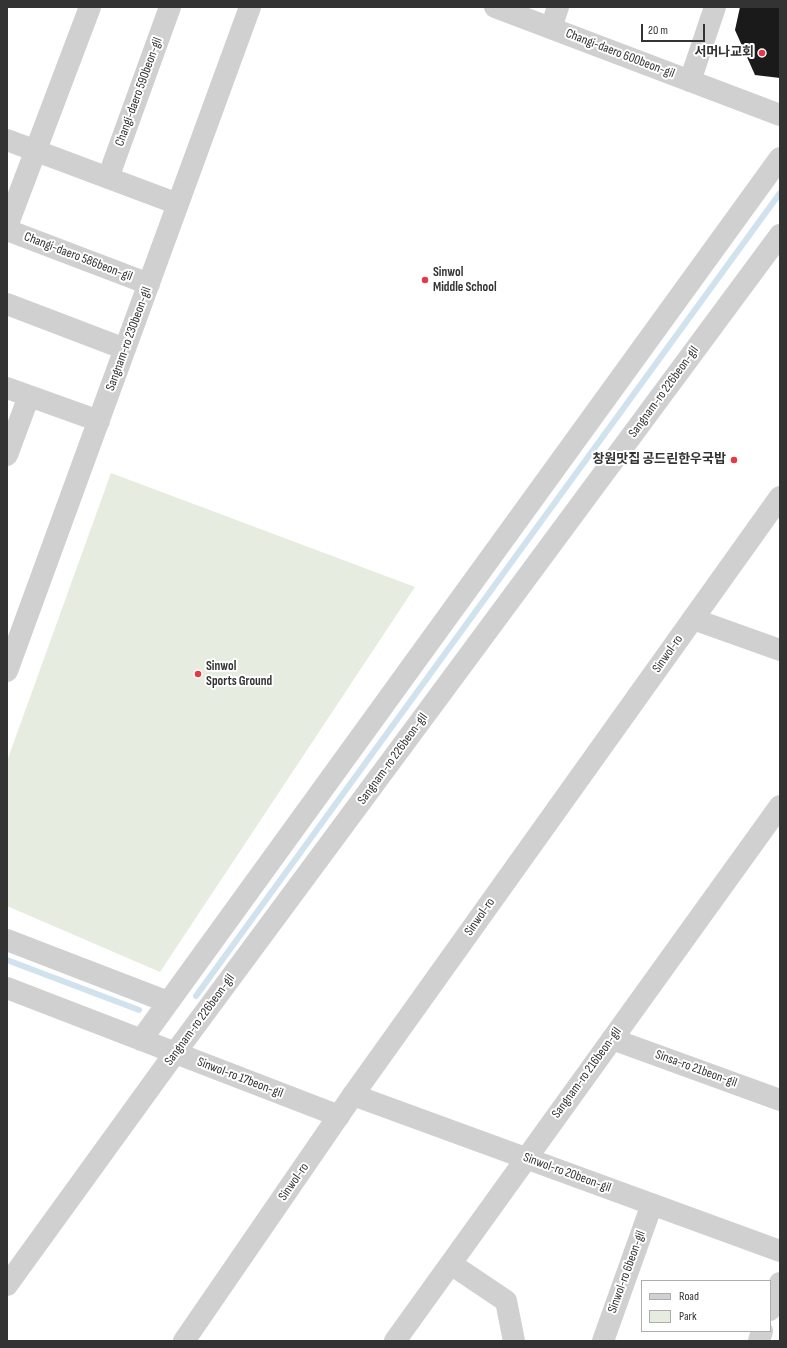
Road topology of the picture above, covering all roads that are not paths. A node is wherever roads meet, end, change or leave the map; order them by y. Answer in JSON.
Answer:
{"nodes":[{"id":1,"x":90,"y":7,"type":"edge"},
{"id":2,"x":170,"y":7,"type":"edge"},
{"id":3,"x":250,"y":7,"type":"edge"},
{"id":4,"x":495,"y":7,"type":"edge"},
{"id":5,"x":558,"y":7,"type":"edge"},
{"id":6,"x":715,"y":7,"type":"edge"},
{"id":7,"x":551,"y":28,"type":"junction"},
{"id":8,"x":690,"y":81,"type":"junction"},
{"id":9,"x":780,"y":115,"type":"edge"},
{"id":10,"x":7,"y":140,"type":"edge"},
{"id":11,"x":36,"y":151,"type":"junction"},
{"id":12,"x":780,"y":158,"type":"edge"},
{"id":13,"x":108,"y":178,"type":"junction"},
{"id":14,"x":178,"y":204,"type":"junction"},
{"id":15,"x":7,"y":226,"type":"edge"},
{"id":16,"x":7,"y":230,"type":"edge"},
{"id":17,"x":780,"y":235,"type":"edge"},
{"id":18,"x":149,"y":284,"type":"junction"},
{"id":19,"x":7,"y":304,"type":"edge"},
{"id":20,"x":125,"y":349,"type":"junction"},
{"id":21,"x":7,"y":388,"type":"edge"},
{"id":22,"x":29,"y":396,"type":"junction"},
{"id":23,"x":99,"y":421,"type":"junction"},
{"id":24,"x":7,"y":455,"type":"edge"},
{"id":25,"x":780,"y":497,"type":"edge"},
{"id":26,"x":693,"y":619,"type":"junction"},
{"id":27,"x":14,"y":629,"type":"edge"},
{"id":28,"x":780,"y":650,"type":"edge"},
{"id":29,"x":7,"y":671,"type":"edge"},
{"id":30,"x":780,"y":806,"type":"edge"},
{"id":31,"x":7,"y":940,"type":"edge"},
{"id":32,"x":7,"y":988,"type":"edge"},
{"id":33,"x":168,"y":1002,"type":"junction"},
{"id":34,"x":612,"y":1039,"type":"junction"},
{"id":35,"x":141,"y":1040,"type":"junction"},
{"id":36,"x":175,"y":1053,"type":"junction"},
{"id":37,"x":353,"y":1095,"type":"junction"},
{"id":38,"x":780,"y":1100,"type":"edge"},
{"id":39,"x":339,"y":1116,"type":"junction"},
{"id":40,"x":526,"y":1158,"type":"junction"},
{"id":41,"x":652,"y":1204,"type":"junction"},
{"id":42,"x":780,"y":1251,"type":"edge"},
{"id":43,"x":451,"y":1264,"type":"junction"},
{"id":44,"x":780,"y":1283,"type":"edge"},
{"id":45,"x":7,"y":1284,"type":"edge"},
{"id":46,"x":771,"y":1307,"type":"edge"},
{"id":47,"x":184,"y":1341,"type":"edge"},
{"id":48,"x":395,"y":1341,"type":"edge"},
{"id":49,"x":514,"y":1341,"type":"edge"},
{"id":50,"x":603,"y":1341,"type":"edge"}],
"edges":[{"from":1,"to":11,"type":"street"},
{"from":2,"to":13,"type":"street","name":"Changi-daero 590beon-gil"},
{"from":3,"to":14,"type":"street","name":"Sangnam-ro 230beon-gil"},
{"from":4,"to":7,"type":"street","name":"Changi-daero 600beon-gil"},
{"from":5,"to":7,"type":"street","name":"Changi-daero 600beon-gil"},
{"from":6,"to":8,"type":"street","name":"Changi-daero 600beon-gil"},
{"from":7,"to":8,"type":"street","name":"Changi-daero 600beon-gil"},
{"from":8,"to":9,"type":"street","name":"Changi-daero 600beon-gil"},
{"from":10,"to":11,"type":"street"},
{"from":11,"to":13,"type":"street"},
{"from":11,"to":15,"type":"street"},
{"from":12,"to":33,"type":"street"},
{"from":13,"to":14,"type":"street"},
{"from":14,"to":18,"type":"street","name":"Sangnam-ro 230beon-gil"},
{"from":16,"to":18,"type":"street","name":"Changi-daero 586beon-gil"},
{"from":17,"to":36,"type":"street","name":"Sangnam-ro 226beon-gil"},
{"from":18,"to":20,"type":"street","name":"Sangnam-ro 230beon-gil"},
{"from":19,"to":20,"type":"street"},
{"from":20,"to":23,"type":"street","name":"Sangnam-ro 230beon-gil"},
{"from":21,"to":22,"type":"street"},
{"from":22,"to":23,"type":"street"},
{"from":22,"to":24,"type":"street"},
{"from":23,"to":27,"type":"street","name":"Sangnam-ro 230beon-gil"},
{"from":25,"to":26,"type":"street","name":"Sinwol-ro"},
{"from":26,"to":28,"type":"street"},
{"from":26,"to":37,"type":"street","name":"Sinwol-ro"},
{"from":27,"to":29,"type":"street","name":"Sangnam-ro 230beon-gil"},
{"from":30,"to":34,"type":"street","name":"Sangnam-ro 216beon-gil"},
{"from":31,"to":33,"type":"street"},
{"from":32,"to":35,"type":"street","name":"Sinwol-ro 17beon-gil"},
{"from":33,"to":35,"type":"street"},
{"from":34,"to":38,"type":"street","name":"Sinsa-ro 21beon-gil"},
{"from":34,"to":40,"type":"street","name":"Sangnam-ro 216beon-gil"},
{"from":35,"to":36,"type":"street","name":"Sinwol-ro 17beon-gil"},
{"from":36,"to":39,"type":"street","name":"Sinwol-ro 17beon-gil"},
{"from":36,"to":45,"type":"street","name":"Sangnam-ro 226beon-gil"},
{"from":37,"to":39,"type":"street","name":"Sinwol-ro"},
{"from":37,"to":40,"type":"street","name":"Sinwol-ro 20beon-gil"},
{"from":39,"to":47,"type":"street","name":"Sinwol-ro"},
{"from":40,"to":41,"type":"street","name":"Sinwol-ro 20beon-gil"},
{"from":40,"to":43,"type":"street","name":"Sangnam-ro 216beon-gil"},
{"from":41,"to":42,"type":"street","name":"Sinwol-ro 20beon-gil"},
{"from":41,"to":50,"type":"street","name":"Sinwol-ro 6beon-gil"},
{"from":43,"to":48,"type":"street","name":"Sangnam-ro 216beon-gil"},
{"from":43,"to":49,"type":"street"},
{"from":44,"to":46,"type":"street"}]}
